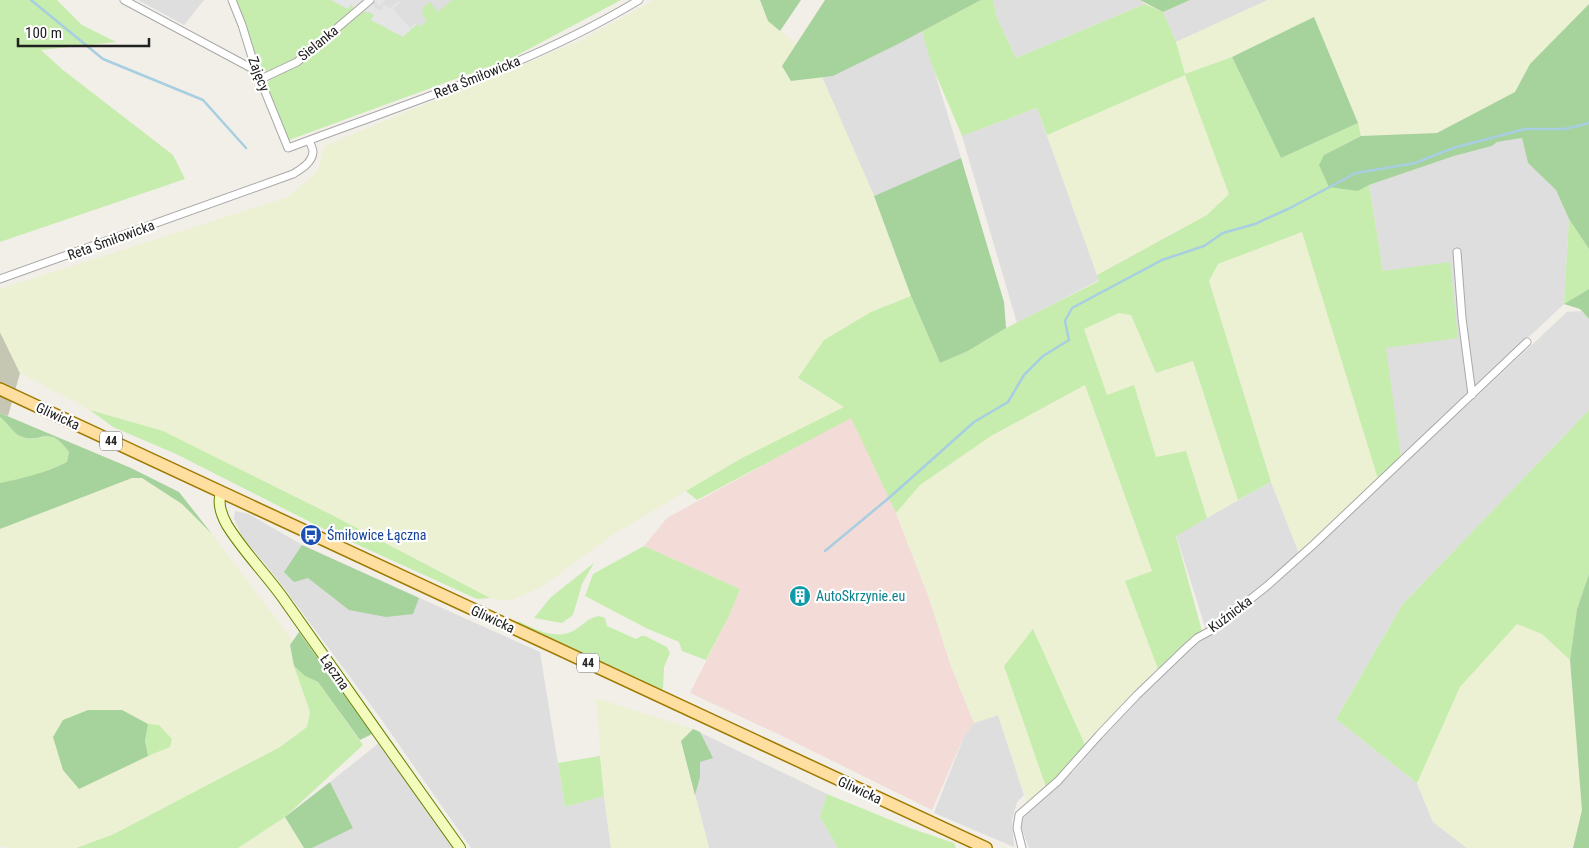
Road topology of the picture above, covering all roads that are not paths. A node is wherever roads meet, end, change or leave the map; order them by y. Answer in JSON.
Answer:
{"nodes":[{"id":1,"x":124,"y":0,"type":"edge"},
{"id":2,"x":232,"y":0,"type":"edge"},
{"id":3,"x":370,"y":0,"type":"edge"},
{"id":4,"x":639,"y":0,"type":"edge"},
{"id":5,"x":255,"y":66,"type":"junction"},
{"id":6,"x":261,"y":80,"type":"junction"},
{"id":7,"x":309,"y":140,"type":"junction"},
{"id":8,"x":288,"y":148,"type":"joint"},
{"id":9,"x":1457,"y":252,"type":"dead end"},
{"id":10,"x":0,"y":279,"type":"edge"},
{"id":11,"x":1527,"y":342,"type":"dead end"},
{"id":12,"x":0,"y":390,"type":"edge"},
{"id":13,"x":1472,"y":395,"type":"junction"},
{"id":14,"x":221,"y":493,"type":"junction"},
{"id":15,"x":460,"y":848,"type":"edge"},
{"id":16,"x":986,"y":848,"type":"edge"},
{"id":17,"x":1022,"y":848,"type":"edge"}],
"edges":[{"from":1,"to":5,"type":"street"},
{"from":2,"to":5,"type":"street","name":"Zajęcy"},
{"from":3,"to":6,"type":"street","name":"Sielanka"},
{"from":4,"to":7,"type":"street","name":"Reta Śmiłowicka"},
{"from":5,"to":6,"type":"street","name":"Zajęcy"},
{"from":6,"to":8,"type":"street","name":"Zajęcy"},
{"from":7,"to":8,"type":"street","name":"Reta Śmiłowicka"},
{"from":7,"to":10,"type":"street","name":"Reta Śmiłowicka"},
{"from":9,"to":13,"type":"street"},
{"from":11,"to":13,"type":"street","name":"Kuźnicka"},
{"from":12,"to":14,"type":"main road","name":"Gliwicka","number":"44"},
{"from":13,"to":17,"type":"street","name":"Kuźnicka"},
{"from":14,"to":15,"type":"street","name":"Łączna"},
{"from":14,"to":16,"type":"main road","name":"Gliwicka","number":"44"}]}
